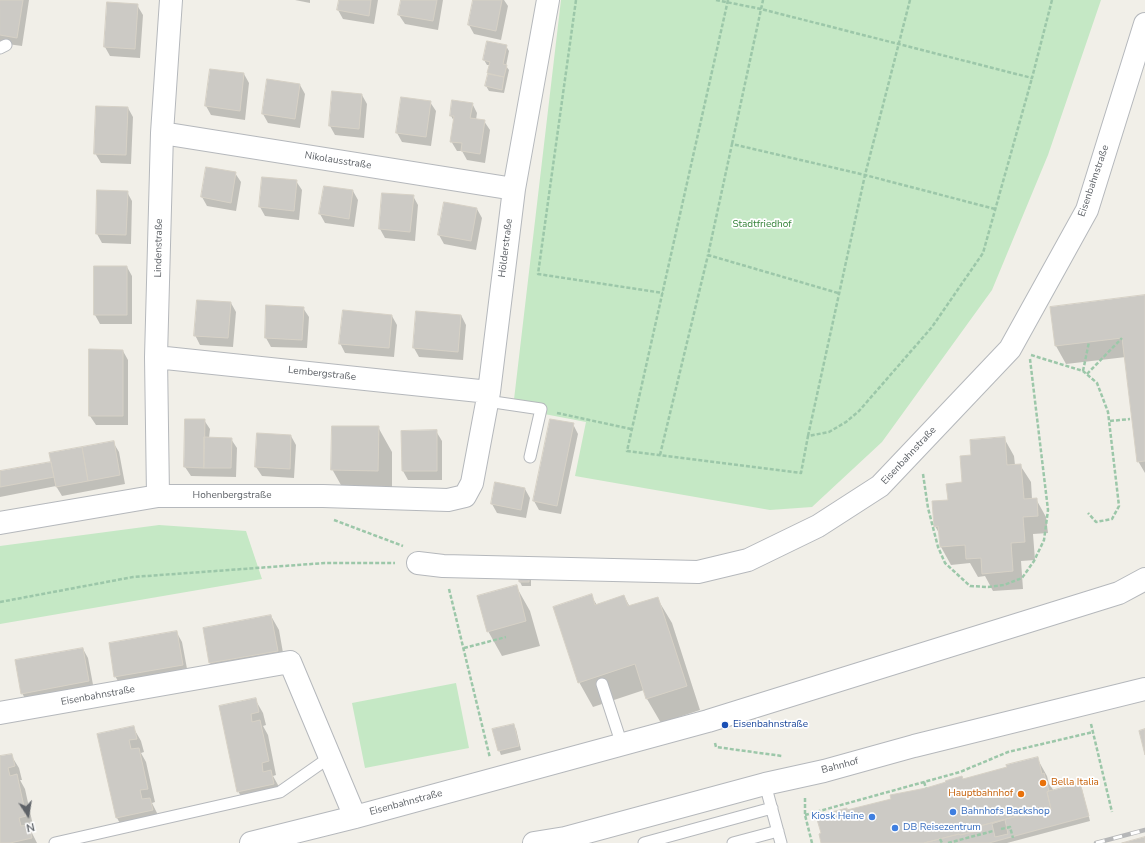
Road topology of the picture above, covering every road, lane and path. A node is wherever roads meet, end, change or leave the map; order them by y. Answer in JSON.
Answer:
{"nodes":[{"id":1,"x":171,"y":0,"type":"edge"},
{"id":2,"x":548,"y":0,"type":"edge"},
{"id":3,"x":576,"y":0,"type":"edge"},
{"id":4,"x":716,"y":0,"type":"edge"},
{"id":5,"x":763,"y":0,"type":"edge"},
{"id":6,"x":910,"y":0,"type":"edge"},
{"id":7,"x":1052,"y":0,"type":"edge"},
{"id":8,"x":728,"y":1,"type":"edge"},
{"id":9,"x":761,"y":9,"type":"junction"},
{"id":10,"x":1145,"y":24,"type":"edge"},
{"id":11,"x":899,"y":44,"type":"junction"},
{"id":12,"x":1032,"y":78,"type":"junction"},
{"id":13,"x":162,"y":133,"type":"junction"},
{"id":14,"x":732,"y":144,"type":"junction"},
{"id":15,"x":865,"y":175,"type":"junction"},
{"id":16,"x":514,"y":189,"type":"junction"},
{"id":17,"x":995,"y":209,"type":"junction"},
{"id":18,"x":708,"y":255,"type":"junction"},
{"id":19,"x":663,"y":293,"type":"junction"},
{"id":20,"x":838,"y":293,"type":"junction"},
{"id":21,"x":1122,"y":338,"type":"dead end"},
{"id":22,"x":1089,"y":342,"type":"dead end"},
{"id":23,"x":156,"y":357,"type":"junction"},
{"id":24,"x":1083,"y":371,"type":"junction"},
{"id":25,"x":1087,"y":374,"type":"junction"},
{"id":26,"x":488,"y":396,"type":"junction"},
{"id":27,"x":541,"y":410,"type":"junction"},
{"id":28,"x":1130,"y":419,"type":"dead end"},
{"id":29,"x":1110,"y":421,"type":"junction"},
{"id":30,"x":631,"y":429,"type":"junction"},
{"id":31,"x":808,"y":436,"type":"junction"},
{"id":32,"x":919,"y":445,"type":"junction"},
{"id":33,"x":660,"y":455,"type":"junction"},
{"id":34,"x":530,"y":457,"type":"dead end"},
{"id":35,"x":158,"y":496,"type":"junction"},
{"id":36,"x":322,"y":496,"type":"junction"},
{"id":37,"x":465,"y":496,"type":"joint"},
{"id":38,"x":1088,"y":512,"type":"dead end"},
{"id":39,"x":0,"y":523,"type":"edge"},
{"id":40,"x":414,"y":556,"type":"junction"},
{"id":41,"x":443,"y":566,"type":"junction"},
{"id":42,"x":1145,"y":579,"type":"edge"},
{"id":43,"x":0,"y":602,"type":"edge"},
{"id":44,"x":506,"y":637,"type":"dead end"},
{"id":45,"x":464,"y":648,"type":"junction"},
{"id":46,"x":602,"y":684,"type":"dead end"},
{"id":47,"x":1145,"y":689,"type":"edge"},
{"id":48,"x":0,"y":713,"type":"edge"},
{"id":49,"x":713,"y":737,"type":"dead end"},
{"id":50,"x":622,"y":744,"type":"junction"},
{"id":51,"x":330,"y":757,"type":"junction"},
{"id":52,"x":789,"y":757,"type":"dead end"},
{"id":53,"x":495,"y":779,"type":"junction"},
{"id":54,"x":924,"y":782,"type":"junction"},
{"id":55,"x":765,"y":784,"type":"junction"},
{"id":56,"x":926,"y":788,"type":"dead end"},
{"id":57,"x":772,"y":808,"type":"junction"},
{"id":58,"x":1112,"y":812,"type":"dead end"},
{"id":59,"x":354,"y":817,"type":"junction"},
{"id":60,"x":1001,"y":829,"type":"dead end"},
{"id":61,"x":778,"y":831,"type":"junction"},
{"id":62,"x":993,"y":831,"type":"dead end"},
{"id":63,"x":1013,"y":838,"type":"dead end"},
{"id":64,"x":940,"y":839,"type":"dead end"},
{"id":65,"x":565,"y":840,"type":"edge"},
{"id":66,"x":958,"y":842,"type":"edge"},
{"id":67,"x":55,"y":843,"type":"edge"},
{"id":68,"x":251,"y":843,"type":"edge"},
{"id":69,"x":534,"y":843,"type":"edge"},
{"id":70,"x":644,"y":843,"type":"edge"},
{"id":71,"x":732,"y":843,"type":"edge"},
{"id":72,"x":781,"y":843,"type":"edge"},
{"id":73,"x":812,"y":843,"type":"edge"},
{"id":74,"x":942,"y":843,"type":"edge"},
{"id":75,"x":948,"y":843,"type":"edge"}],
"edges":[{"from":1,"to":13,"type":"street","name":"Lindenstraße"},
{"from":2,"to":16,"type":"street","name":"Hölderstraße"},
{"from":3,"to":19,"type":"path"},
{"from":4,"to":8,"type":"path"},
{"from":5,"to":9,"type":"path"},
{"from":6,"to":11,"type":"path"},
{"from":7,"to":12,"type":"path"},
{"from":8,"to":9,"type":"path"},
{"from":8,"to":19,"type":"path"},
{"from":9,"to":11,"type":"path"},
{"from":9,"to":14,"type":"path"},
{"from":10,"to":32,"type":"street","name":"Eisenbahnstraße"},
{"from":11,"to":12,"type":"path"},
{"from":11,"to":15,"type":"path"},
{"from":12,"to":17,"type":"path"},
{"from":13,"to":16,"type":"street","name":"Nikolausstraße"},
{"from":13,"to":23,"type":"street","name":"Lindenstraße"},
{"from":14,"to":15,"type":"path"},
{"from":14,"to":18,"type":"path"},
{"from":15,"to":17,"type":"path"},
{"from":15,"to":20,"type":"path"},
{"from":16,"to":26,"type":"street","name":"Hölderstraße"},
{"from":17,"to":31,"type":"path"},
{"from":18,"to":20,"type":"path"},
{"from":18,"to":33,"type":"path"},
{"from":19,"to":30,"type":"path"},
{"from":20,"to":31,"type":"path"},
{"from":21,"to":25,"type":"path"},
{"from":22,"to":24,"type":"path"},
{"from":23,"to":26,"type":"street","name":"Lembergstraße"},
{"from":23,"to":35,"type":"street","name":"Lindenstraße"},
{"from":24,"to":25,"type":"path"},
{"from":24,"to":32,"type":"path"},
{"from":25,"to":29,"type":"path"},
{"from":26,"to":27,"type":"lane"},
{"from":26,"to":37,"type":"street","name":"Hölderstraße"},
{"from":27,"to":30,"type":"path"},
{"from":27,"to":34,"type":"lane"},
{"from":28,"to":29,"type":"path"},
{"from":29,"to":38,"type":"path"},
{"from":30,"to":33,"type":"path"},
{"from":31,"to":33,"type":"path"},
{"from":32,"to":41,"type":"street","name":"Eisenbahnstraße"},
{"from":35,"to":36,"type":"street","name":"Hohenbergstraße"},
{"from":35,"to":39,"type":"street","name":"Hohenbergstraße"},
{"from":36,"to":37,"type":"street","name":"Hohenbergstraße"},
{"from":36,"to":40,"type":"path"},
{"from":40,"to":41,"type":"street","name":"Eisenbahnstraße"},
{"from":40,"to":43,"type":"path"},
{"from":41,"to":45,"type":"path"},
{"from":42,"to":50,"type":"street","name":"Eisenbahnstraße"},
{"from":44,"to":45,"type":"path"},
{"from":45,"to":53,"type":"path"},
{"from":46,"to":50,"type":"lane"},
{"from":47,"to":55,"type":"street","name":"Bahnhof"},
{"from":48,"to":51,"type":"street","name":"Eisenbahnstraße"},
{"from":49,"to":52,"type":"path"},
{"from":50,"to":53,"type":"street","name":"Eisenbahnstraße"},
{"from":51,"to":59,"type":"street","name":"Eisenbahnstraße"},
{"from":51,"to":67,"type":"lane"},
{"from":53,"to":59,"type":"street","name":"Eisenbahnstraße"},
{"from":54,"to":56,"type":"path"},
{"from":54,"to":58,"type":"path"},
{"from":54,"to":73,"type":"path"},
{"from":55,"to":57,"type":"lane"},
{"from":55,"to":65,"type":"street","name":"Bahnhof"},
{"from":57,"to":61,"type":"lane"},
{"from":57,"to":70,"type":"lane"},
{"from":59,"to":68,"type":"street","name":"Eisenbahnstraße"},
{"from":60,"to":63,"type":"path"},
{"from":61,"to":71,"type":"lane"},
{"from":61,"to":72,"type":"lane"},
{"from":62,"to":66,"type":"path"},
{"from":64,"to":74,"type":"path"},
{"from":65,"to":69,"type":"street","name":"Bahnhof"},
{"from":66,"to":75,"type":"path"}]}
